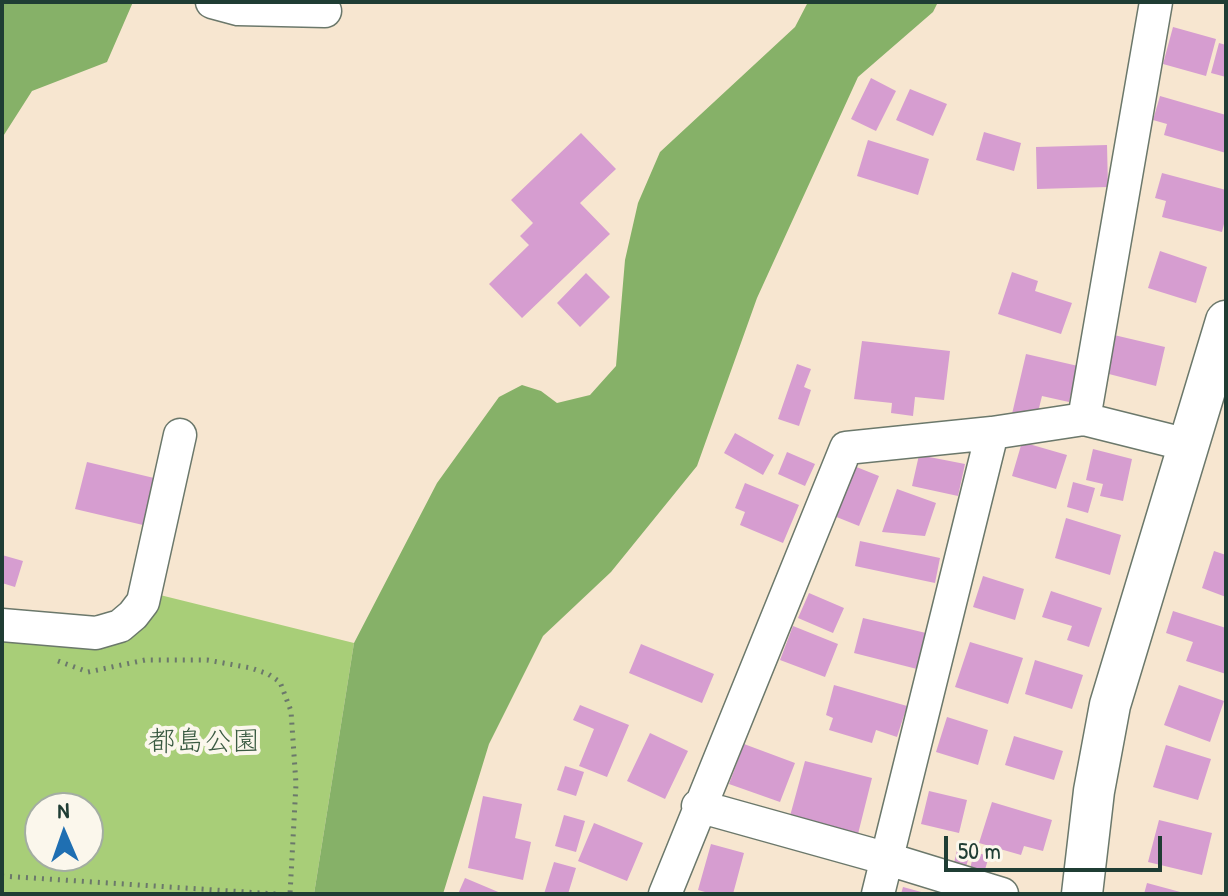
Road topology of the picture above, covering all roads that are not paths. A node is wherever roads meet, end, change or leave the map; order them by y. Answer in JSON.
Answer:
{"nodes":[{"id":1,"x":212,"y":2,"type":"edge"},
{"id":2,"x":1156,"y":2,"type":"edge"},
{"id":3,"x":325,"y":11,"type":"dead end"},
{"id":4,"x":1226,"y":321,"type":"edge"},
{"id":5,"x":1084,"y":419,"type":"junction"},
{"id":6,"x":992,"y":433,"type":"junction"},
{"id":7,"x":180,"y":435,"type":"dead end"},
{"id":8,"x":1188,"y":445,"type":"junction"},
{"id":9,"x":2,"y":625,"type":"edge"},
{"id":10,"x":698,"y":806,"type":"junction"},
{"id":11,"x":888,"y":859,"type":"junction"},
{"id":12,"x":665,"y":894,"type":"edge"},
{"id":13,"x":878,"y":894,"type":"edge"},
{"id":14,"x":1002,"y":894,"type":"edge"},
{"id":15,"x":1082,"y":894,"type":"edge"}],
"edges":[{"from":1,"to":3,"type":"street"},
{"from":2,"to":5,"type":"street"},
{"from":4,"to":8,"type":"street"},
{"from":5,"to":6,"type":"street"},
{"from":5,"to":8,"type":"street"},
{"from":6,"to":10,"type":"street"},
{"from":6,"to":11,"type":"street"},
{"from":7,"to":9,"type":"street"},
{"from":8,"to":15,"type":"street"},
{"from":10,"to":11,"type":"street"},
{"from":10,"to":12,"type":"street"},
{"from":11,"to":13,"type":"street"},
{"from":11,"to":14,"type":"street"}]}
